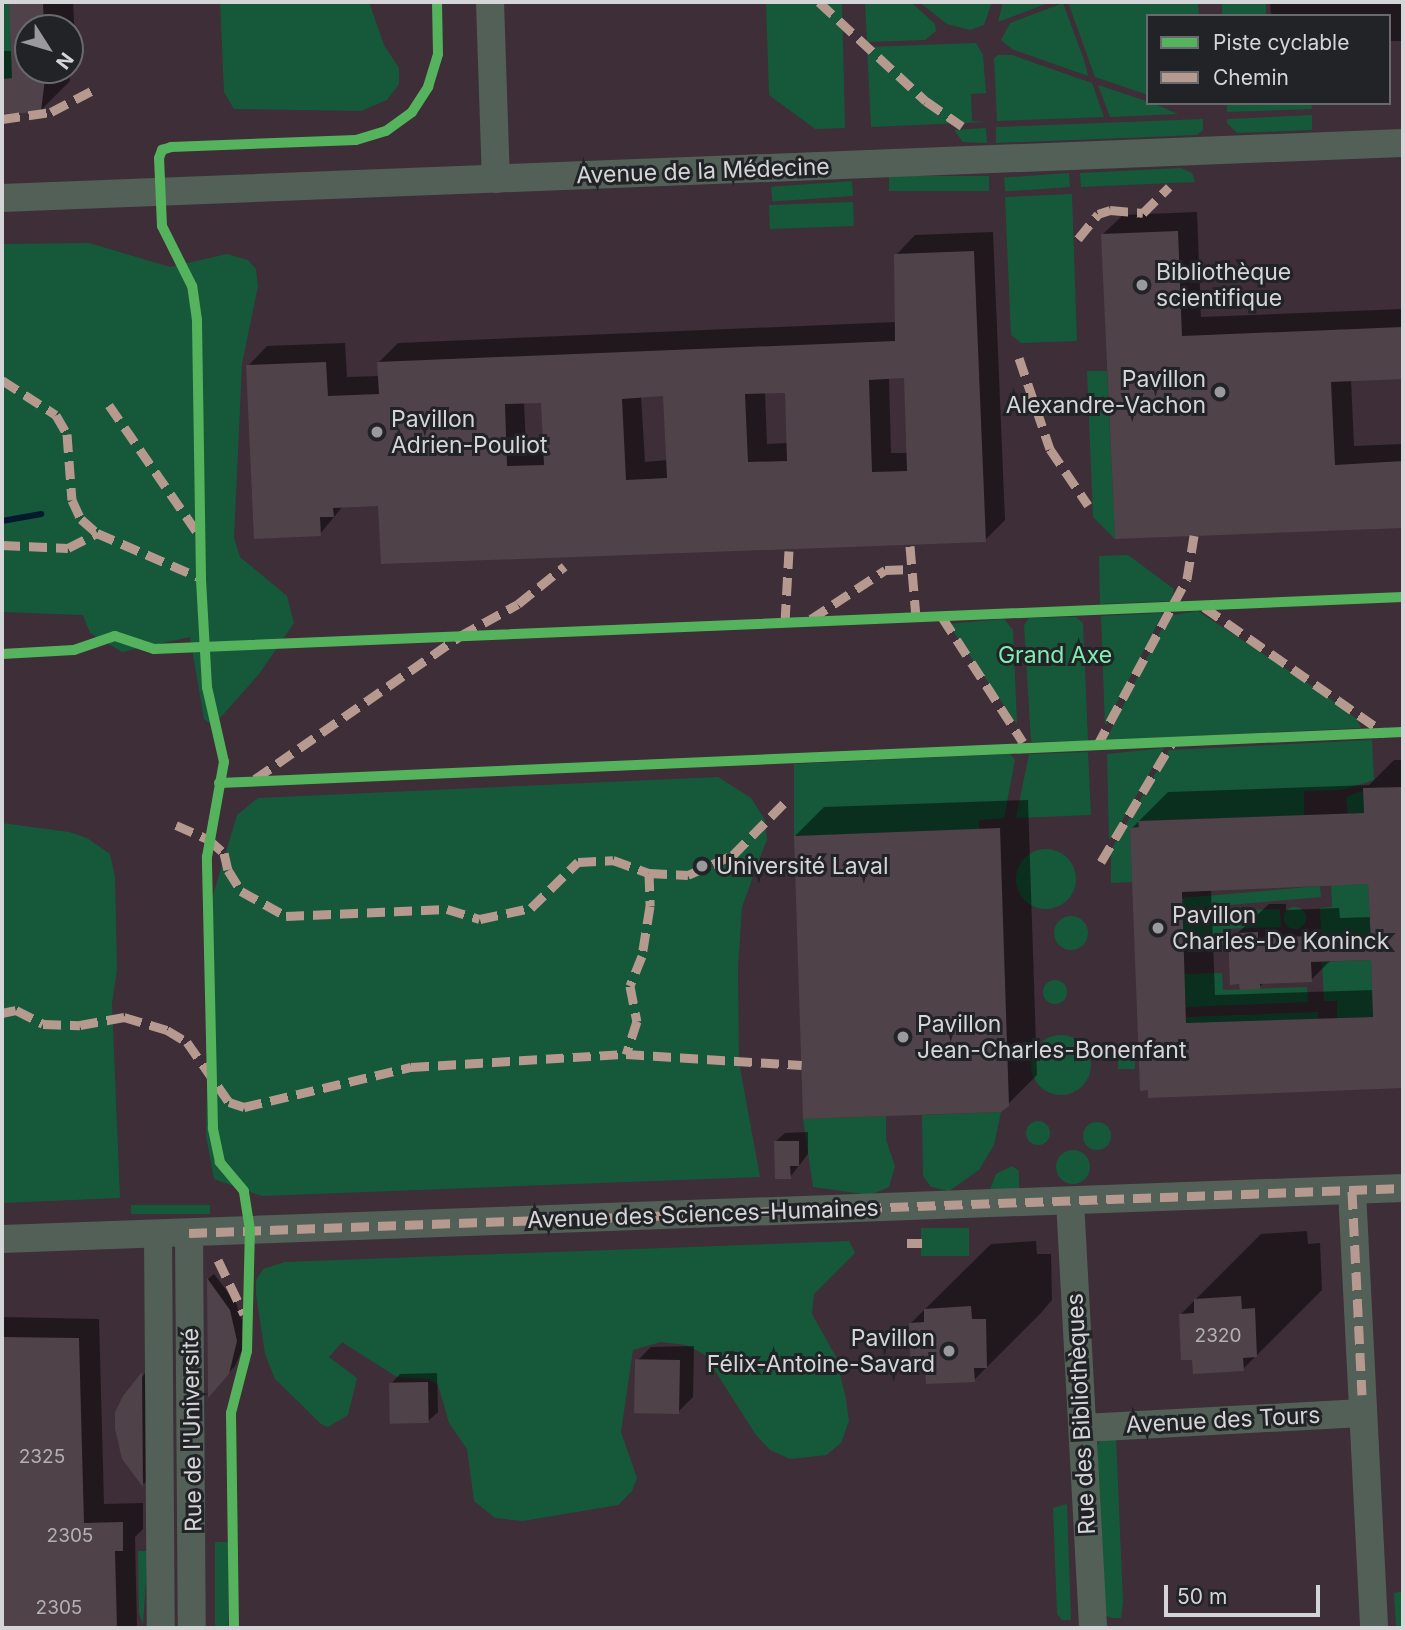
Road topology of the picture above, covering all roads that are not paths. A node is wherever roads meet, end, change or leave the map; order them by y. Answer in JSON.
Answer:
{"nodes":[{"id":1,"x":490,"y":2,"type":"edge"},
{"id":2,"x":1403,"y":144,"type":"edge"},
{"id":3,"x":496,"y":179,"type":"junction"},
{"id":4,"x":2,"y":198,"type":"edge"},
{"id":5,"x":1403,"y":1188,"type":"edge"},
{"id":6,"x":1352,"y":1191,"type":"junction"},
{"id":7,"x":1070,"y":1201,"type":"junction"},
{"id":8,"x":189,"y":1233,"type":"junction"},
{"id":9,"x":158,"y":1234,"type":"junction"},
{"id":10,"x":2,"y":1239,"type":"edge"},
{"id":11,"x":1362,"y":1404,"type":"junction"},
{"id":12,"x":1084,"y":1428,"type":"junction"},
{"id":13,"x":161,"y":1628,"type":"edge"},
{"id":14,"x":192,"y":1628,"type":"edge"},
{"id":15,"x":1093,"y":1628,"type":"edge"},
{"id":16,"x":1374,"y":1628,"type":"edge"}],
"edges":[{"from":1,"to":3,"type":"street"},
{"from":2,"to":3,"type":"street","name":"Avenue de la Médecine"},
{"from":3,"to":4,"type":"street","name":"Avenue de la Médecine"},
{"from":5,"to":6,"type":"street","name":"Avenue des Sciences-Humaines"},
{"from":6,"to":7,"type":"street","name":"Avenue des Sciences-Humaines"},
{"from":6,"to":11,"type":"street"},
{"from":7,"to":8,"type":"street","name":"Avenue des Sciences-Humaines"},
{"from":7,"to":12,"type":"street","name":"Rue des Bibliothèques"},
{"from":8,"to":9,"type":"street","name":"Avenue des Sciences-Humaines"},
{"from":8,"to":14,"type":"street","name":"Rue de l'Université"},
{"from":9,"to":10,"type":"street","name":"Avenue des Sciences-Humaines"},
{"from":9,"to":13,"type":"street","name":"Rue de l'Université"},
{"from":11,"to":12,"type":"street","name":"Avenue des Tours"},
{"from":11,"to":16,"type":"street"},
{"from":12,"to":15,"type":"street","name":"Rue des Bibliothèques"}]}
